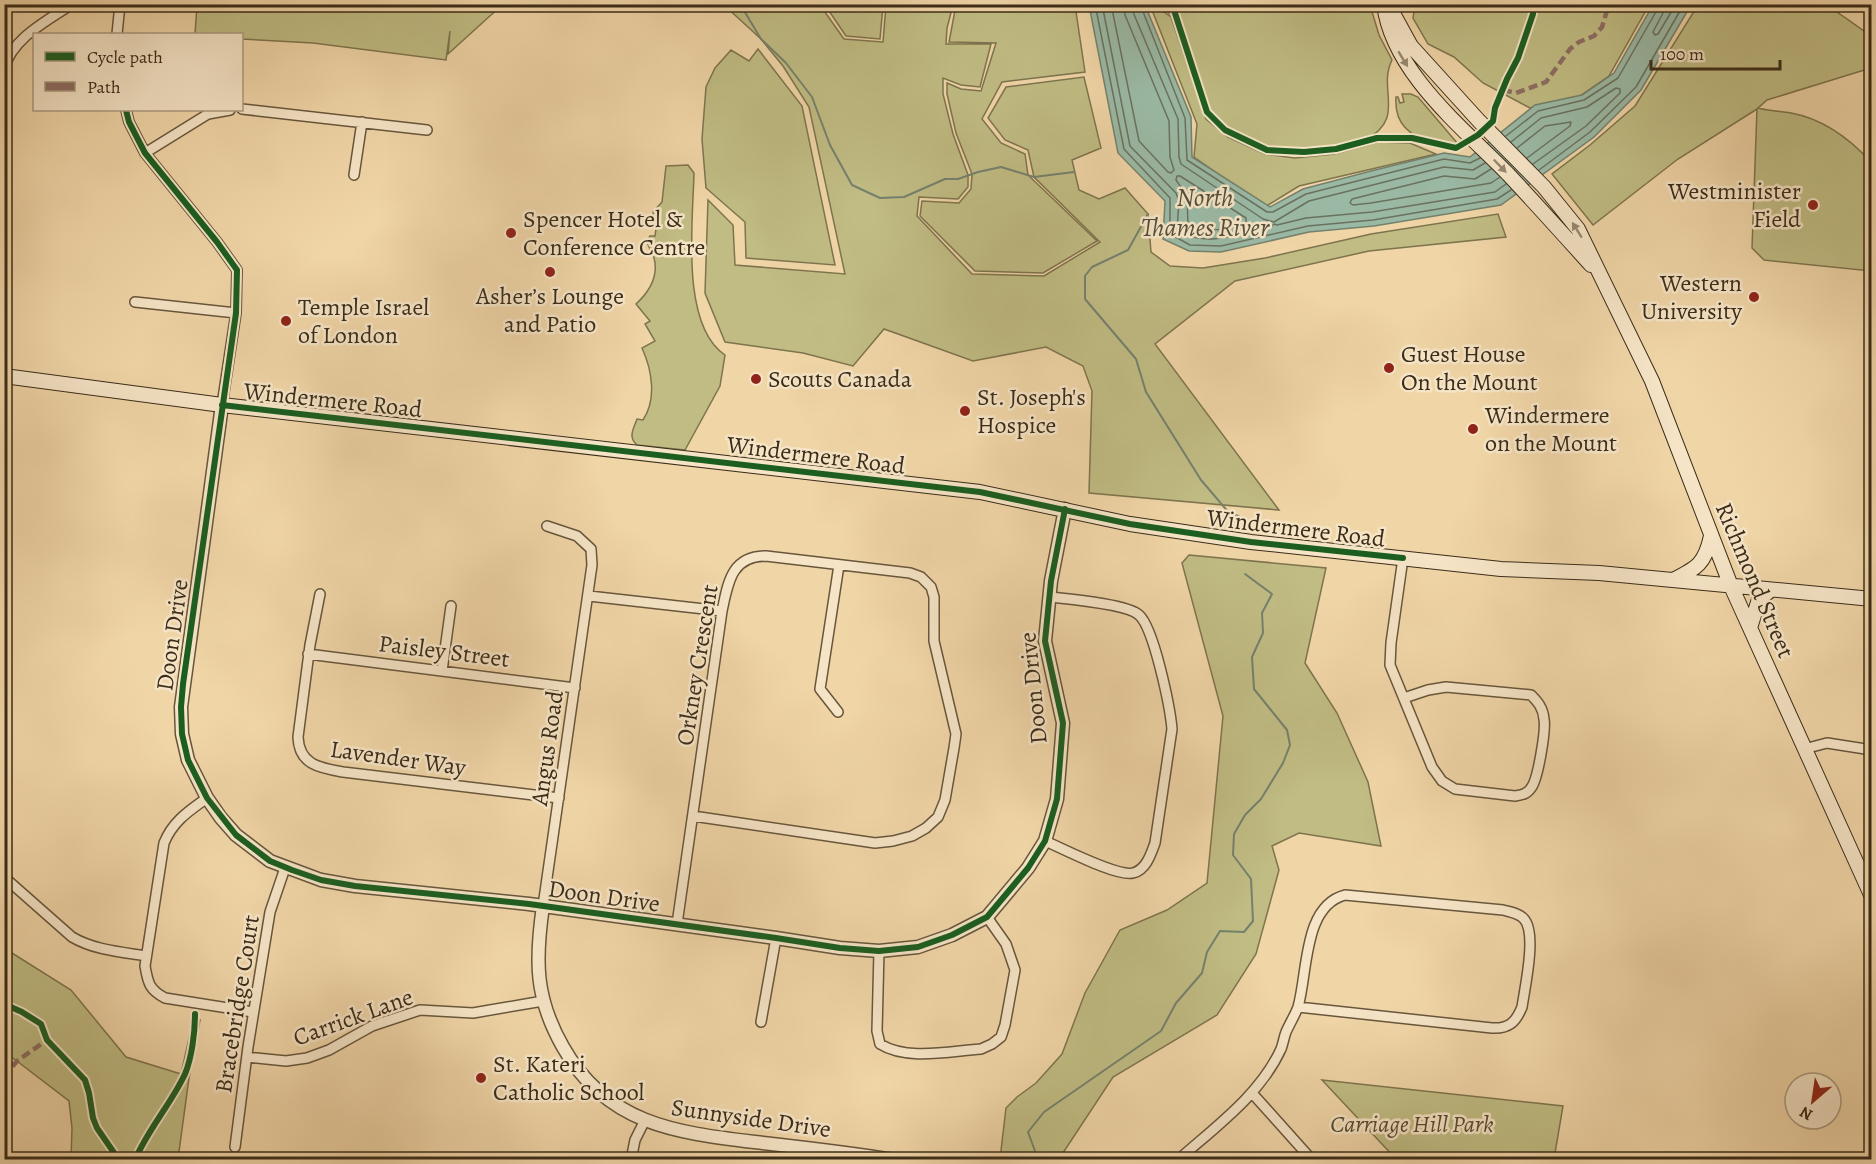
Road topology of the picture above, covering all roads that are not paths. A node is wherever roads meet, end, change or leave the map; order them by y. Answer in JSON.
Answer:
{"nodes":[{"id":1,"x":72,"y":4,"type":"edge"},
{"id":2,"x":120,"y":4,"type":"edge"},
{"id":3,"x":1386,"y":4,"type":"edge"},
{"id":4,"x":117,"y":33,"type":"edge"},
{"id":5,"x":4,"y":69,"type":"edge"},
{"id":6,"x":243,"y":109,"type":"edge"},
{"id":7,"x":126,"y":111,"type":"edge"},
{"id":8,"x":224,"y":111,"type":"edge"},
{"id":9,"x":362,"y":122,"type":"junction"},
{"id":10,"x":427,"y":130,"type":"dead end"},
{"id":11,"x":145,"y":153,"type":"junction"},
{"id":12,"x":354,"y":175,"type":"dead end"},
{"id":13,"x":1602,"y":278,"type":"junction"},
{"id":14,"x":135,"y":302,"type":"dead end"},
{"id":15,"x":236,"y":313,"type":"junction"},
{"id":16,"x":4,"y":376,"type":"edge"},
{"id":17,"x":222,"y":405,"type":"junction"},
{"id":18,"x":1065,"y":509,"type":"junction"},
{"id":19,"x":547,"y":526,"type":"dead end"},
{"id":20,"x":1711,"y":536,"type":"junction"},
{"id":21,"x":1403,"y":558,"type":"junction"},
{"id":22,"x":839,"y":564,"type":"junction"},
{"id":23,"x":1672,"y":580,"type":"junction"},
{"id":24,"x":1731,"y":586,"type":"junction"},
{"id":25,"x":1771,"y":590,"type":"junction"},
{"id":26,"x":320,"y":594,"type":"dead end"},
{"id":27,"x":589,"y":596,"type":"junction"},
{"id":28,"x":1050,"y":597,"type":"junction"},
{"id":29,"x":1872,"y":599,"type":"edge"},
{"id":30,"x":451,"y":606,"type":"dead end"},
{"id":31,"x":722,"y":612,"type":"junction"},
{"id":32,"x":1750,"y":628,"type":"junction"},
{"id":33,"x":309,"y":654,"type":"junction"},
{"id":34,"x":442,"y":671,"type":"junction"},
{"id":35,"x":575,"y":688,"type":"junction"},
{"id":36,"x":1404,"y":698,"type":"junction"},
{"id":37,"x":838,"y":712,"type":"dead end"},
{"id":38,"x":1804,"y":749,"type":"junction"},
{"id":39,"x":1872,"y":750,"type":"edge"},
{"id":40,"x":207,"y":798,"type":"junction"},
{"id":41,"x":559,"y":798,"type":"junction"},
{"id":42,"x":693,"y":816,"type":"junction"},
{"id":43,"x":1045,"y":841,"type":"junction"},
{"id":44,"x":285,"y":868,"type":"junction"},
{"id":45,"x":4,"y":877,"type":"edge"},
{"id":46,"x":1872,"y":897,"type":"edge"},
{"id":47,"x":543,"y":906,"type":"junction"},
{"id":48,"x":987,"y":918,"type":"junction"},
{"id":49,"x":677,"y":924,"type":"junction"},
{"id":50,"x":776,"y":938,"type":"junction"},
{"id":51,"x":879,"y":951,"type":"junction"},
{"id":52,"x":146,"y":956,"type":"junction"},
{"id":53,"x":543,"y":1001,"type":"junction"},
{"id":54,"x":1298,"y":1007,"type":"junction"},
{"id":55,"x":253,"y":1012,"type":"junction"},
{"id":56,"x":761,"y":1022,"type":"dead end"},
{"id":57,"x":247,"y":1057,"type":"junction"},
{"id":58,"x":1252,"y":1093,"type":"junction"},
{"id":59,"x":645,"y":1120,"type":"junction"},
{"id":60,"x":235,"y":1147,"type":"dead end"},
{"id":61,"x":4,"y":1148,"type":"edge"},
{"id":62,"x":4,"y":1154,"type":"edge"},
{"id":63,"x":871,"y":1158,"type":"edge"},
{"id":64,"x":631,"y":1160,"type":"edge"},
{"id":65,"x":894,"y":1160,"type":"edge"},
{"id":66,"x":1178,"y":1160,"type":"edge"},
{"id":67,"x":1312,"y":1160,"type":"edge"}],
"edges":[{"from":1,"to":5,"type":"street"},
{"from":2,"to":4,"type":"street"},
{"from":13,"to":3,"type":"main road","name":"Richmond Street","one_way":true},
{"from":3,"to":13,"type":"main road","name":"Richmond Street","one_way":true},
{"from":6,"to":9,"type":"street"},
{"from":7,"to":11,"type":"street"},
{"from":8,"to":11,"type":"street"},
{"from":9,"to":10,"type":"street"},
{"from":9,"to":12,"type":"street"},
{"from":11,"to":15,"type":"street"},
{"from":13,"to":20,"type":"main road","name":"Richmond Street"},
{"from":14,"to":15,"type":"street"},
{"from":15,"to":17,"type":"street"},
{"from":16,"to":17,"type":"main road","name":"Windermere Road"},
{"from":17,"to":18,"type":"main road","name":"Windermere Road"},
{"from":17,"to":40,"type":"street","name":"Doon Drive"},
{"from":18,"to":21,"type":"main road","name":"Windermere Road"},
{"from":18,"to":28,"type":"street","name":"Doon Drive"},
{"from":19,"to":27,"type":"street","name":"Angus Road"},
{"from":20,"to":23,"type":"main road"},
{"from":20,"to":24,"type":"main road","name":"Richmond Street"},
{"from":21,"to":23,"type":"main road","name":"Windermere Road"},
{"from":21,"to":36,"type":"street"},
{"from":22,"to":31,"type":"street","name":"Orkney Crescent"},
{"from":22,"to":37,"type":"street"},
{"from":22,"to":42,"type":"street","name":"Orkney Crescent"},
{"from":23,"to":24,"type":"main road","name":"Windermere Road"},
{"from":24,"to":25,"type":"main road","name":"Windermere Road"},
{"from":24,"to":32,"type":"main road","name":"Richmond Street"},
{"from":25,"to":29,"type":"main road","name":"Windermere Road"},
{"from":25,"to":32,"type":"main road"},
{"from":26,"to":33,"type":"street"},
{"from":27,"to":31,"type":"street"},
{"from":27,"to":35,"type":"street","name":"Angus Road"},
{"from":28,"to":43,"type":"street","name":"Doon Drive"},
{"from":28,"to":43,"type":"street"},
{"from":30,"to":34,"type":"street"},
{"from":31,"to":42,"type":"street","name":"Orkney Crescent"},
{"from":32,"to":38,"type":"main road","name":"Richmond Street"},
{"from":33,"to":34,"type":"street","name":"Paisley Street"},
{"from":33,"to":41,"type":"street","name":"Lavender Way"},
{"from":34,"to":35,"type":"street","name":"Paisley Street"},
{"from":35,"to":41,"type":"street","name":"Angus Road"},
{"from":36,"to":36,"type":"street"},
{"from":38,"to":39,"type":"street"},
{"from":38,"to":46,"type":"main road","name":"Richmond Street"},
{"from":40,"to":44,"type":"street","name":"Doon Drive"},
{"from":40,"to":52,"type":"street"},
{"from":41,"to":47,"type":"street","name":"Angus Road"},
{"from":42,"to":49,"type":"street","name":"Orkney Crescent"},
{"from":43,"to":48,"type":"street","name":"Doon Drive"},
{"from":44,"to":47,"type":"street","name":"Doon Drive"},
{"from":44,"to":55,"type":"street","name":"Bracebridge Court"},
{"from":45,"to":52,"type":"street"},
{"from":47,"to":49,"type":"street","name":"Doon Drive"},
{"from":47,"to":53,"type":"street","name":"Sunnyside Drive"},
{"from":48,"to":51,"type":"street","name":"Doon Drive"},
{"from":48,"to":51,"type":"street"},
{"from":49,"to":50,"type":"street","name":"Doon Drive"},
{"from":50,"to":51,"type":"street","name":"Doon Drive"},
{"from":50,"to":56,"type":"street"},
{"from":52,"to":55,"type":"street"},
{"from":53,"to":57,"type":"street","name":"Carrick Lane"},
{"from":53,"to":59,"type":"street","name":"Sunnyside Drive"},
{"from":54,"to":54,"type":"street"},
{"from":54,"to":58,"type":"street"},
{"from":55,"to":57,"type":"street","name":"Bracebridge Court"},
{"from":57,"to":60,"type":"street","name":"Bracebridge Court"},
{"from":58,"to":66,"type":"street"},
{"from":58,"to":67,"type":"street"},
{"from":59,"to":63,"type":"street","name":"Sunnyside Drive"},
{"from":59,"to":64,"type":"street"},
{"from":61,"to":62,"type":"street"},
{"from":63,"to":65,"type":"street","name":"Sunnyside Drive"}]}
